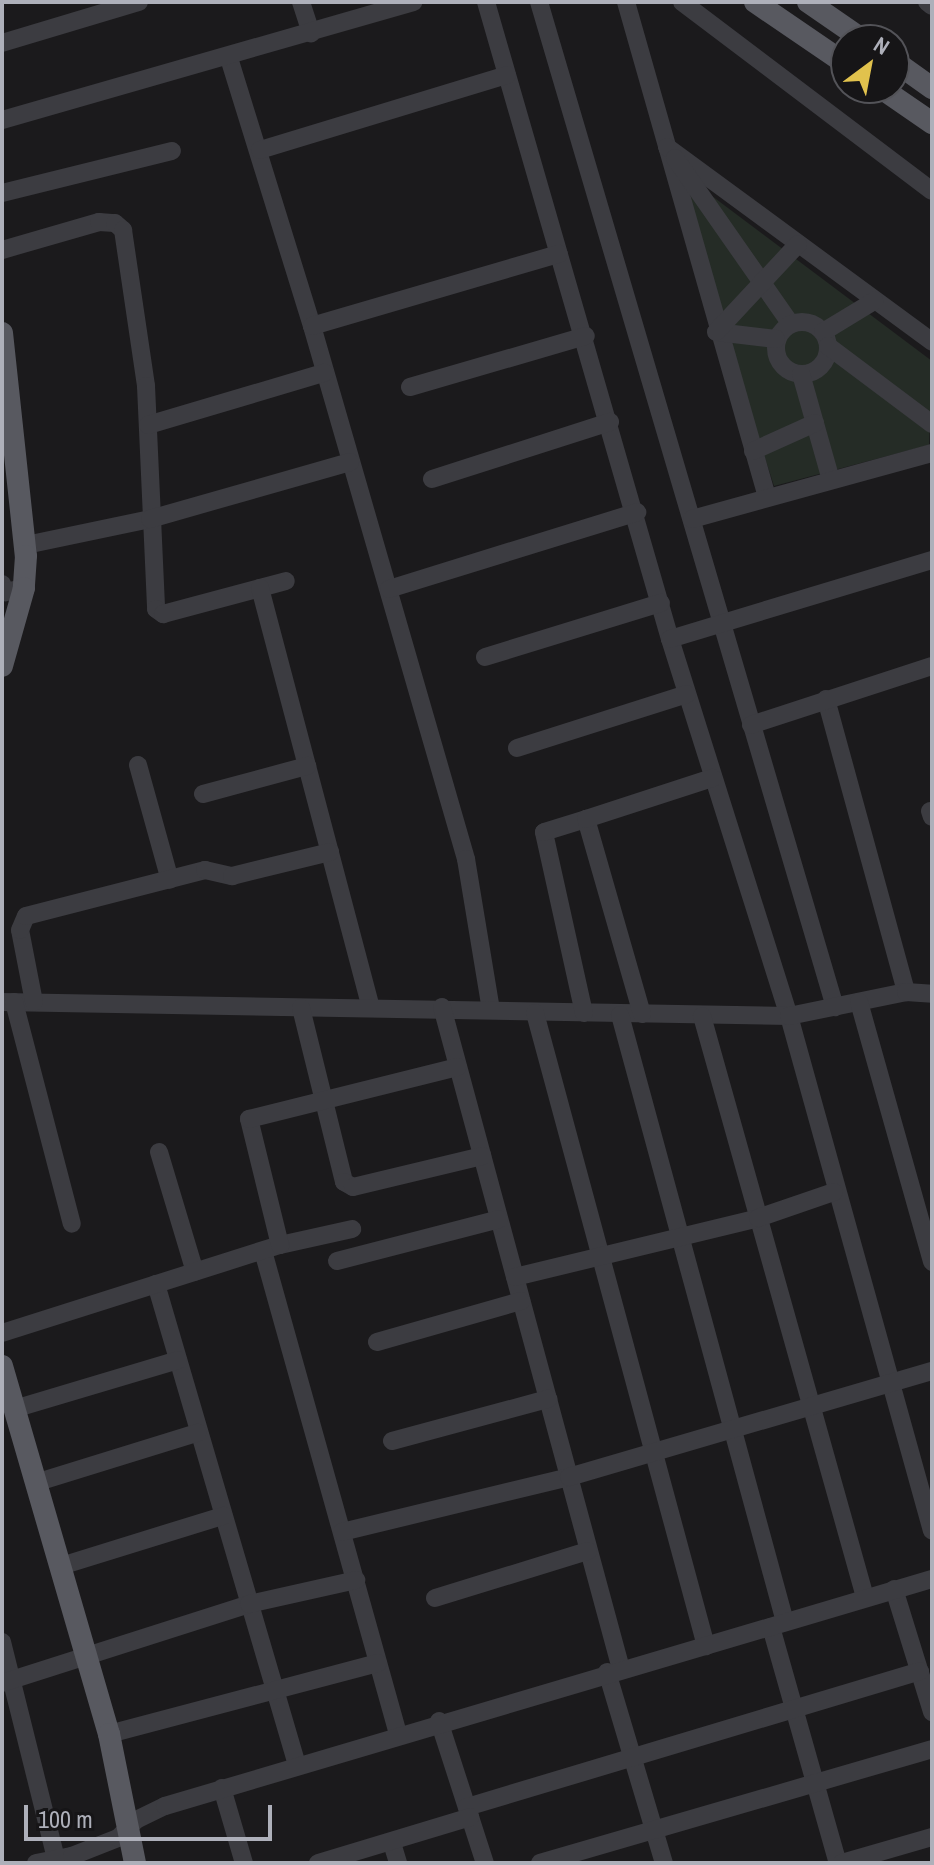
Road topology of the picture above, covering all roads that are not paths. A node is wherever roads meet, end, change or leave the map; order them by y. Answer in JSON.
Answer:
{"nodes":[{"id":1,"x":139,"y":2,"type":"edge"},
{"id":2,"x":301,"y":2,"type":"edge"},
{"id":3,"x":413,"y":2,"type":"edge"},
{"id":4,"x":486,"y":2,"type":"edge"},
{"id":5,"x":539,"y":2,"type":"edge"},
{"id":6,"x":626,"y":2,"type":"edge"},
{"id":7,"x":682,"y":2,"type":"edge"},
{"id":8,"x":755,"y":2,"type":"edge"},
{"id":9,"x":808,"y":2,"type":"edge"},
{"id":10,"x":927,"y":2,"type":"edge"},
{"id":11,"x":932,"y":6,"type":"edge"},
{"id":12,"x":840,"y":24,"type":"edge"},
{"id":13,"x":311,"y":33,"type":"junction"},
{"id":14,"x":2,"y":43,"type":"edge"},
{"id":15,"x":830,"y":53,"type":"edge"},
{"id":16,"x":229,"y":58,"type":"junction"},
{"id":17,"x":910,"y":72,"type":"edge"},
{"id":18,"x":507,"y":75,"type":"junction"},
{"id":19,"x":932,"y":88,"type":"edge"},
{"id":20,"x":904,"y":104,"type":"edge"},
{"id":21,"x":2,"y":120,"type":"edge"},
{"id":22,"x":932,"y":123,"type":"edge"},
{"id":23,"x":667,"y":147,"type":"junction"},
{"id":24,"x":260,"y":150,"type":"junction"},
{"id":25,"x":172,"y":151,"type":"dead end"},
{"id":26,"x":932,"y":191,"type":"edge"},
{"id":27,"x":2,"y":193,"type":"edge"},
{"id":28,"x":798,"y":244,"type":"junction"},
{"id":29,"x":2,"y":250,"type":"edge"},
{"id":30,"x":559,"y":254,"type":"junction"},
{"id":31,"x":760,"y":284,"type":"junction"},
{"id":32,"x":874,"y":301,"type":"junction"},
{"id":33,"x":790,"y":323,"type":"junction"},
{"id":34,"x":312,"y":326,"type":"junction"},
{"id":35,"x":716,"y":332,"type":"junction"},
{"id":36,"x":2,"y":333,"type":"edge"},
{"id":37,"x":586,"y":336,"type":"junction"},
{"id":38,"x":776,"y":339,"type":"junction"},
{"id":39,"x":825,"y":339,"type":"junction"},
{"id":40,"x":932,"y":342,"type":"edge"},
{"id":41,"x":4,"y":360,"type":"edge"},
{"id":42,"x":324,"y":373,"type":"junction"},
{"id":43,"x":801,"y":374,"type":"junction"},
{"id":44,"x":410,"y":387,"type":"dead end"},
{"id":45,"x":610,"y":422,"type":"junction"},
{"id":46,"x":815,"y":423,"type":"junction"},
{"id":47,"x":932,"y":424,"type":"edge"},
{"id":48,"x":148,"y":425,"type":"junction"},
{"id":49,"x":753,"y":451,"type":"junction"},
{"id":50,"x":932,"y":453,"type":"edge"},
{"id":51,"x":350,"y":462,"type":"junction"},
{"id":52,"x":432,"y":479,"type":"dead end"},
{"id":53,"x":831,"y":480,"type":"junction"},
{"id":54,"x":767,"y":497,"type":"junction"},
{"id":55,"x":637,"y":512,"type":"junction"},
{"id":56,"x":150,"y":519,"type":"junction"},
{"id":57,"x":692,"y":519,"type":"junction"},
{"id":58,"x":26,"y":545,"type":"junction"},
{"id":59,"x":932,"y":560,"type":"edge"},
{"id":60,"x":286,"y":581,"type":"dead end"},
{"id":61,"x":260,"y":588,"type":"junction"},
{"id":62,"x":8,"y":589,"type":"edge"},
{"id":63,"x":389,"y":589,"type":"junction"},
{"id":64,"x":661,"y":603,"type":"junction"},
{"id":65,"x":722,"y":624,"type":"junction"},
{"id":66,"x":670,"y":639,"type":"junction"},
{"id":67,"x":485,"y":657,"type":"dead end"},
{"id":68,"x":2,"y":666,"type":"edge"},
{"id":69,"x":932,"y":666,"type":"edge"},
{"id":70,"x":687,"y":694,"type":"junction"},
{"id":71,"x":826,"y":699,"type":"junction"},
{"id":72,"x":751,"y":725,"type":"junction"},
{"id":73,"x":517,"y":748,"type":"dead end"},
{"id":74,"x":138,"y":765,"type":"dead end"},
{"id":75,"x":307,"y":766,"type":"junction"},
{"id":76,"x":712,"y":778,"type":"junction"},
{"id":77,"x":203,"y":794,"type":"dead end"},
{"id":78,"x":586,"y":819,"type":"junction"},
{"id":79,"x":330,"y":852,"type":"junction"},
{"id":80,"x":170,"y":880,"type":"junction"},
{"id":81,"x":906,"y":992,"type":"junction"},
{"id":82,"x":931,"y":997,"type":"edge"},
{"id":83,"x":8,"y":1002,"type":"edge"},
{"id":84,"x":34,"y":1002,"type":"junction"},
{"id":85,"x":859,"y":1002,"type":"junction"},
{"id":86,"x":371,"y":1007,"type":"junction"},
{"id":87,"x":442,"y":1007,"type":"junction"},
{"id":88,"x":835,"y":1007,"type":"junction"},
{"id":89,"x":301,"y":1008,"type":"junction"},
{"id":90,"x":491,"y":1010,"type":"junction"},
{"id":91,"x":535,"y":1013,"type":"junction"},
{"id":92,"x":584,"y":1013,"type":"junction"},
{"id":93,"x":642,"y":1014,"type":"junction"},
{"id":94,"x":620,"y":1015,"type":"junction"},
{"id":95,"x":702,"y":1016,"type":"junction"},
{"id":96,"x":789,"y":1016,"type":"junction"},
{"id":97,"x":458,"y":1067,"type":"junction"},
{"id":98,"x":322,"y":1105,"type":"junction"},
{"id":99,"x":159,"y":1152,"type":"dead end"},
{"id":100,"x":482,"y":1156,"type":"junction"},
{"id":101,"x":834,"y":1192,"type":"junction"},
{"id":102,"x":758,"y":1218,"type":"junction"},
{"id":103,"x":499,"y":1219,"type":"junction"},
{"id":104,"x":72,"y":1224,"type":"dead end"},
{"id":105,"x":352,"y":1229,"type":"dead end"},
{"id":106,"x":679,"y":1237,"type":"junction"},
{"id":107,"x":272,"y":1248,"type":"junction"},
{"id":108,"x":599,"y":1256,"type":"junction"},
{"id":109,"x":337,"y":1261,"type":"dead end"},
{"id":110,"x":932,"y":1262,"type":"edge"},
{"id":111,"x":195,"y":1272,"type":"junction"},
{"id":112,"x":515,"y":1277,"type":"junction"},
{"id":113,"x":156,"y":1284,"type":"junction"},
{"id":114,"x":521,"y":1301,"type":"junction"},
{"id":115,"x":2,"y":1333,"type":"edge"},
{"id":116,"x":377,"y":1342,"type":"dead end"},
{"id":117,"x":178,"y":1360,"type":"junction"},
{"id":118,"x":2,"y":1366,"type":"edge"},
{"id":119,"x":932,"y":1371,"type":"edge"},
{"id":120,"x":892,"y":1385,"type":"junction"},
{"id":121,"x":548,"y":1399,"type":"junction"},
{"id":122,"x":812,"y":1408,"type":"junction"},
{"id":123,"x":14,"y":1409,"type":"junction"},
{"id":124,"x":730,"y":1432,"type":"junction"},
{"id":125,"x":197,"y":1433,"type":"junction"},
{"id":126,"x":392,"y":1441,"type":"dead end"},
{"id":127,"x":650,"y":1453,"type":"junction"},
{"id":128,"x":569,"y":1477,"type":"junction"},
{"id":129,"x":35,"y":1483,"type":"junction"},
{"id":130,"x":223,"y":1516,"type":"junction"},
{"id":131,"x":932,"y":1531,"type":"edge"},
{"id":132,"x":342,"y":1532,"type":"junction"},
{"id":133,"x":588,"y":1551,"type":"junction"},
{"id":134,"x":61,"y":1566,"type":"junction"},
{"id":135,"x":932,"y":1579,"type":"edge"},
{"id":136,"x":356,"y":1580,"type":"junction"},
{"id":137,"x":894,"y":1589,"type":"junction"},
{"id":138,"x":865,"y":1597,"type":"junction"},
{"id":139,"x":435,"y":1598,"type":"dead end"},
{"id":140,"x":249,"y":1604,"type":"junction"},
{"id":141,"x":778,"y":1625,"type":"junction"},
{"id":142,"x":2,"y":1642,"type":"edge"},
{"id":143,"x":706,"y":1646,"type":"junction"},
{"id":144,"x":86,"y":1653,"type":"junction"},
{"id":145,"x":378,"y":1663,"type":"junction"},
{"id":146,"x":614,"y":1671,"type":"junction"},
{"id":147,"x":920,"y":1671,"type":"junction"},
{"id":148,"x":7,"y":1681,"type":"edge"},
{"id":149,"x":272,"y":1688,"type":"junction"},
{"id":150,"x":794,"y":1708,"type":"junction"},
{"id":151,"x":932,"y":1712,"type":"edge"},
{"id":152,"x":439,"y":1721,"type":"junction"},
{"id":153,"x":109,"y":1734,"type":"junction"},
{"id":154,"x":398,"y":1734,"type":"junction"},
{"id":155,"x":932,"y":1749,"type":"edge"},
{"id":156,"x":630,"y":1756,"type":"junction"},
{"id":157,"x":297,"y":1765,"type":"junction"},
{"id":158,"x":815,"y":1782,"type":"junction"},
{"id":159,"x":222,"y":1788,"type":"junction"},
{"id":160,"x":468,"y":1812,"type":"junction"},
{"id":161,"x":654,"y":1829,"type":"junction"},
{"id":162,"x":127,"y":1832,"type":"junction"},
{"id":163,"x":932,"y":1837,"type":"edge"},
{"id":164,"x":392,"y":1843,"type":"junction"},
{"id":165,"x":71,"y":1859,"type":"edge"},
{"id":166,"x":36,"y":1863,"type":"edge"},
{"id":167,"x":135,"y":1863,"type":"edge"},
{"id":168,"x":244,"y":1863,"type":"edge"},
{"id":169,"x":318,"y":1863,"type":"edge"},
{"id":170,"x":398,"y":1863,"type":"edge"},
{"id":171,"x":485,"y":1863,"type":"edge"},
{"id":172,"x":540,"y":1863,"type":"edge"},
{"id":173,"x":664,"y":1863,"type":"edge"},
{"id":174,"x":840,"y":1863,"type":"edge"}],
"edges":[{"from":1,"to":14,"type":"street"},
{"from":2,"to":13,"type":"street"},
{"from":3,"to":13,"type":"street"},
{"from":4,"to":18,"type":"street"},
{"from":5,"to":57,"type":"street"},
{"from":6,"to":23,"type":"street"},
{"from":7,"to":26,"type":"street"},
{"from":8,"to":15,"type":"main road"},
{"from":9,"to":12,"type":"main road"},
{"from":10,"to":11,"type":"street"},
{"from":13,"to":16,"type":"street"},
{"from":16,"to":21,"type":"street"},
{"from":16,"to":24,"type":"street"},
{"from":17,"to":19,"type":"main road"},
{"from":18,"to":24,"type":"street"},
{"from":18,"to":30,"type":"street"},
{"from":20,"to":22,"type":"main road"},
{"from":23,"to":28,"type":"street"},
{"from":23,"to":31,"type":"street"},
{"from":23,"to":35,"type":"street"},
{"from":24,"to":34,"type":"street"},
{"from":25,"to":27,"type":"street"},
{"from":28,"to":31,"type":"street"},
{"from":28,"to":32,"type":"street"},
{"from":29,"to":48,"type":"street"},
{"from":30,"to":34,"type":"street"},
{"from":30,"to":37,"type":"street"},
{"from":31,"to":33,"type":"street"},
{"from":31,"to":35,"type":"street"},
{"from":32,"to":39,"type":"street"},
{"from":32,"to":40,"type":"street"},
{"from":33,"to":38,"type":"street"},
{"from":33,"to":39,"type":"street"},
{"from":34,"to":42,"type":"street"},
{"from":35,"to":38,"type":"street"},
{"from":35,"to":49,"type":"street"},
{"from":36,"to":41,"type":"main road"},
{"from":37,"to":44,"type":"street"},
{"from":37,"to":45,"type":"street"},
{"from":38,"to":43,"type":"street"},
{"from":39,"to":43,"type":"street"},
{"from":39,"to":47,"type":"street"},
{"from":41,"to":58,"type":"main road"},
{"from":42,"to":48,"type":"street"},
{"from":42,"to":51,"type":"street"},
{"from":43,"to":46,"type":"street"},
{"from":45,"to":52,"type":"street"},
{"from":45,"to":55,"type":"street"},
{"from":46,"to":49,"type":"street"},
{"from":46,"to":53,"type":"street"},
{"from":48,"to":56,"type":"street"},
{"from":49,"to":54,"type":"street"},
{"from":50,"to":53,"type":"street"},
{"from":51,"to":56,"type":"street"},
{"from":51,"to":63,"type":"street"},
{"from":53,"to":54,"type":"street"},
{"from":54,"to":57,"type":"street"},
{"from":55,"to":63,"type":"street"},
{"from":55,"to":64,"type":"street"},
{"from":56,"to":58,"type":"street"},
{"from":56,"to":61,"type":"street"},
{"from":57,"to":65,"type":"street"},
{"from":58,"to":62,"type":"main road"},
{"from":59,"to":65,"type":"street"},
{"from":60,"to":61,"type":"street"},
{"from":61,"to":75,"type":"street"},
{"from":62,"to":68,"type":"main road"},
{"from":63,"to":90,"type":"street"},
{"from":64,"to":66,"type":"street"},
{"from":64,"to":67,"type":"street"},
{"from":65,"to":66,"type":"street"},
{"from":65,"to":72,"type":"street"},
{"from":66,"to":70,"type":"street"},
{"from":69,"to":71,"type":"street"},
{"from":70,"to":73,"type":"street"},
{"from":70,"to":76,"type":"street"},
{"from":71,"to":72,"type":"street"},
{"from":71,"to":81,"type":"street"},
{"from":72,"to":88,"type":"street"},
{"from":74,"to":80,"type":"street"},
{"from":75,"to":77,"type":"street"},
{"from":75,"to":79,"type":"street"},
{"from":76,"to":78,"type":"street"},
{"from":76,"to":96,"type":"street"},
{"from":78,"to":92,"type":"street"},
{"from":78,"to":93,"type":"street"},
{"from":79,"to":80,"type":"street"},
{"from":79,"to":86,"type":"street"},
{"from":80,"to":84,"type":"street"},
{"from":81,"to":82,"type":"street"},
{"from":81,"to":85,"type":"street"},
{"from":83,"to":84,"type":"street"},
{"from":83,"to":104,"type":"street"},
{"from":84,"to":89,"type":"street"},
{"from":85,"to":88,"type":"street"},
{"from":85,"to":110,"type":"street"},
{"from":86,"to":87,"type":"street"},
{"from":86,"to":89,"type":"street"},
{"from":87,"to":90,"type":"street"},
{"from":87,"to":97,"type":"street"},
{"from":88,"to":96,"type":"street"},
{"from":89,"to":98,"type":"street"},
{"from":90,"to":91,"type":"street"},
{"from":91,"to":92,"type":"street"},
{"from":91,"to":108,"type":"street"},
{"from":92,"to":94,"type":"street"},
{"from":93,"to":94,"type":"street"},
{"from":93,"to":95,"type":"street"},
{"from":94,"to":106,"type":"street"},
{"from":95,"to":96,"type":"street"},
{"from":95,"to":102,"type":"street"},
{"from":96,"to":101,"type":"street"},
{"from":97,"to":98,"type":"street"},
{"from":97,"to":100,"type":"street"},
{"from":98,"to":100,"type":"street"},
{"from":98,"to":107,"type":"street"},
{"from":99,"to":111,"type":"street"},
{"from":100,"to":103,"type":"street"},
{"from":101,"to":102,"type":"street"},
{"from":101,"to":120,"type":"street"},
{"from":102,"to":106,"type":"street"},
{"from":102,"to":122,"type":"street"},
{"from":103,"to":109,"type":"street"},
{"from":103,"to":112,"type":"street"},
{"from":105,"to":107,"type":"street"},
{"from":106,"to":108,"type":"street"},
{"from":106,"to":124,"type":"street"},
{"from":107,"to":111,"type":"street"},
{"from":107,"to":132,"type":"street"},
{"from":108,"to":112,"type":"street"},
{"from":108,"to":127,"type":"street"},
{"from":111,"to":113,"type":"street"},
{"from":112,"to":114,"type":"street"},
{"from":113,"to":115,"type":"street"},
{"from":113,"to":117,"type":"street"},
{"from":114,"to":116,"type":"street"},
{"from":114,"to":121,"type":"street"},
{"from":117,"to":123,"type":"street"},
{"from":117,"to":125,"type":"street"},
{"from":118,"to":123,"type":"main road"},
{"from":119,"to":120,"type":"street"},
{"from":120,"to":122,"type":"street"},
{"from":120,"to":131,"type":"street"},
{"from":121,"to":126,"type":"street"},
{"from":121,"to":128,"type":"street"},
{"from":122,"to":124,"type":"street"},
{"from":122,"to":138,"type":"street"},
{"from":123,"to":129,"type":"main road"},
{"from":124,"to":127,"type":"street"},
{"from":124,"to":141,"type":"street"},
{"from":125,"to":129,"type":"street"},
{"from":125,"to":130,"type":"street"},
{"from":127,"to":128,"type":"street"},
{"from":127,"to":143,"type":"street"},
{"from":128,"to":132,"type":"street"},
{"from":128,"to":133,"type":"street"},
{"from":129,"to":134,"type":"main road"},
{"from":130,"to":134,"type":"street"},
{"from":130,"to":140,"type":"street"},
{"from":132,"to":136,"type":"street"},
{"from":133,"to":139,"type":"street"},
{"from":133,"to":146,"type":"street"},
{"from":134,"to":144,"type":"main road"},
{"from":135,"to":137,"type":"street"},
{"from":136,"to":140,"type":"street"},
{"from":136,"to":145,"type":"street"},
{"from":137,"to":138,"type":"street"},
{"from":137,"to":147,"type":"street"},
{"from":138,"to":141,"type":"street"},
{"from":140,"to":144,"type":"street"},
{"from":140,"to":149,"type":"street"},
{"from":141,"to":143,"type":"street"},
{"from":141,"to":150,"type":"street"},
{"from":142,"to":148,"type":"street"},
{"from":143,"to":146,"type":"street"},
{"from":144,"to":148,"type":"street"},
{"from":144,"to":153,"type":"main road"},
{"from":145,"to":149,"type":"street"},
{"from":145,"to":154,"type":"street"},
{"from":146,"to":152,"type":"street"},
{"from":146,"to":156,"type":"street"},
{"from":147,"to":150,"type":"street"},
{"from":147,"to":151,"type":"street"},
{"from":148,"to":165,"type":"street"},
{"from":149,"to":153,"type":"street"},
{"from":149,"to":157,"type":"street"},
{"from":150,"to":156,"type":"street"},
{"from":150,"to":158,"type":"street"},
{"from":152,"to":154,"type":"street"},
{"from":152,"to":160,"type":"street"},
{"from":153,"to":162,"type":"main road"},
{"from":154,"to":157,"type":"street"},
{"from":155,"to":158,"type":"street"},
{"from":156,"to":160,"type":"street"},
{"from":156,"to":161,"type":"street"},
{"from":157,"to":159,"type":"street"},
{"from":158,"to":161,"type":"street"},
{"from":158,"to":174,"type":"street"},
{"from":159,"to":162,"type":"street"},
{"from":159,"to":168,"type":"street"},
{"from":160,"to":164,"type":"street"},
{"from":160,"to":171,"type":"street"},
{"from":161,"to":172,"type":"street"},
{"from":161,"to":173,"type":"street"},
{"from":162,"to":165,"type":"street"},
{"from":162,"to":167,"type":"main road"},
{"from":163,"to":174,"type":"street"},
{"from":164,"to":169,"type":"street"},
{"from":164,"to":170,"type":"street"},
{"from":165,"to":166,"type":"street"}]}
